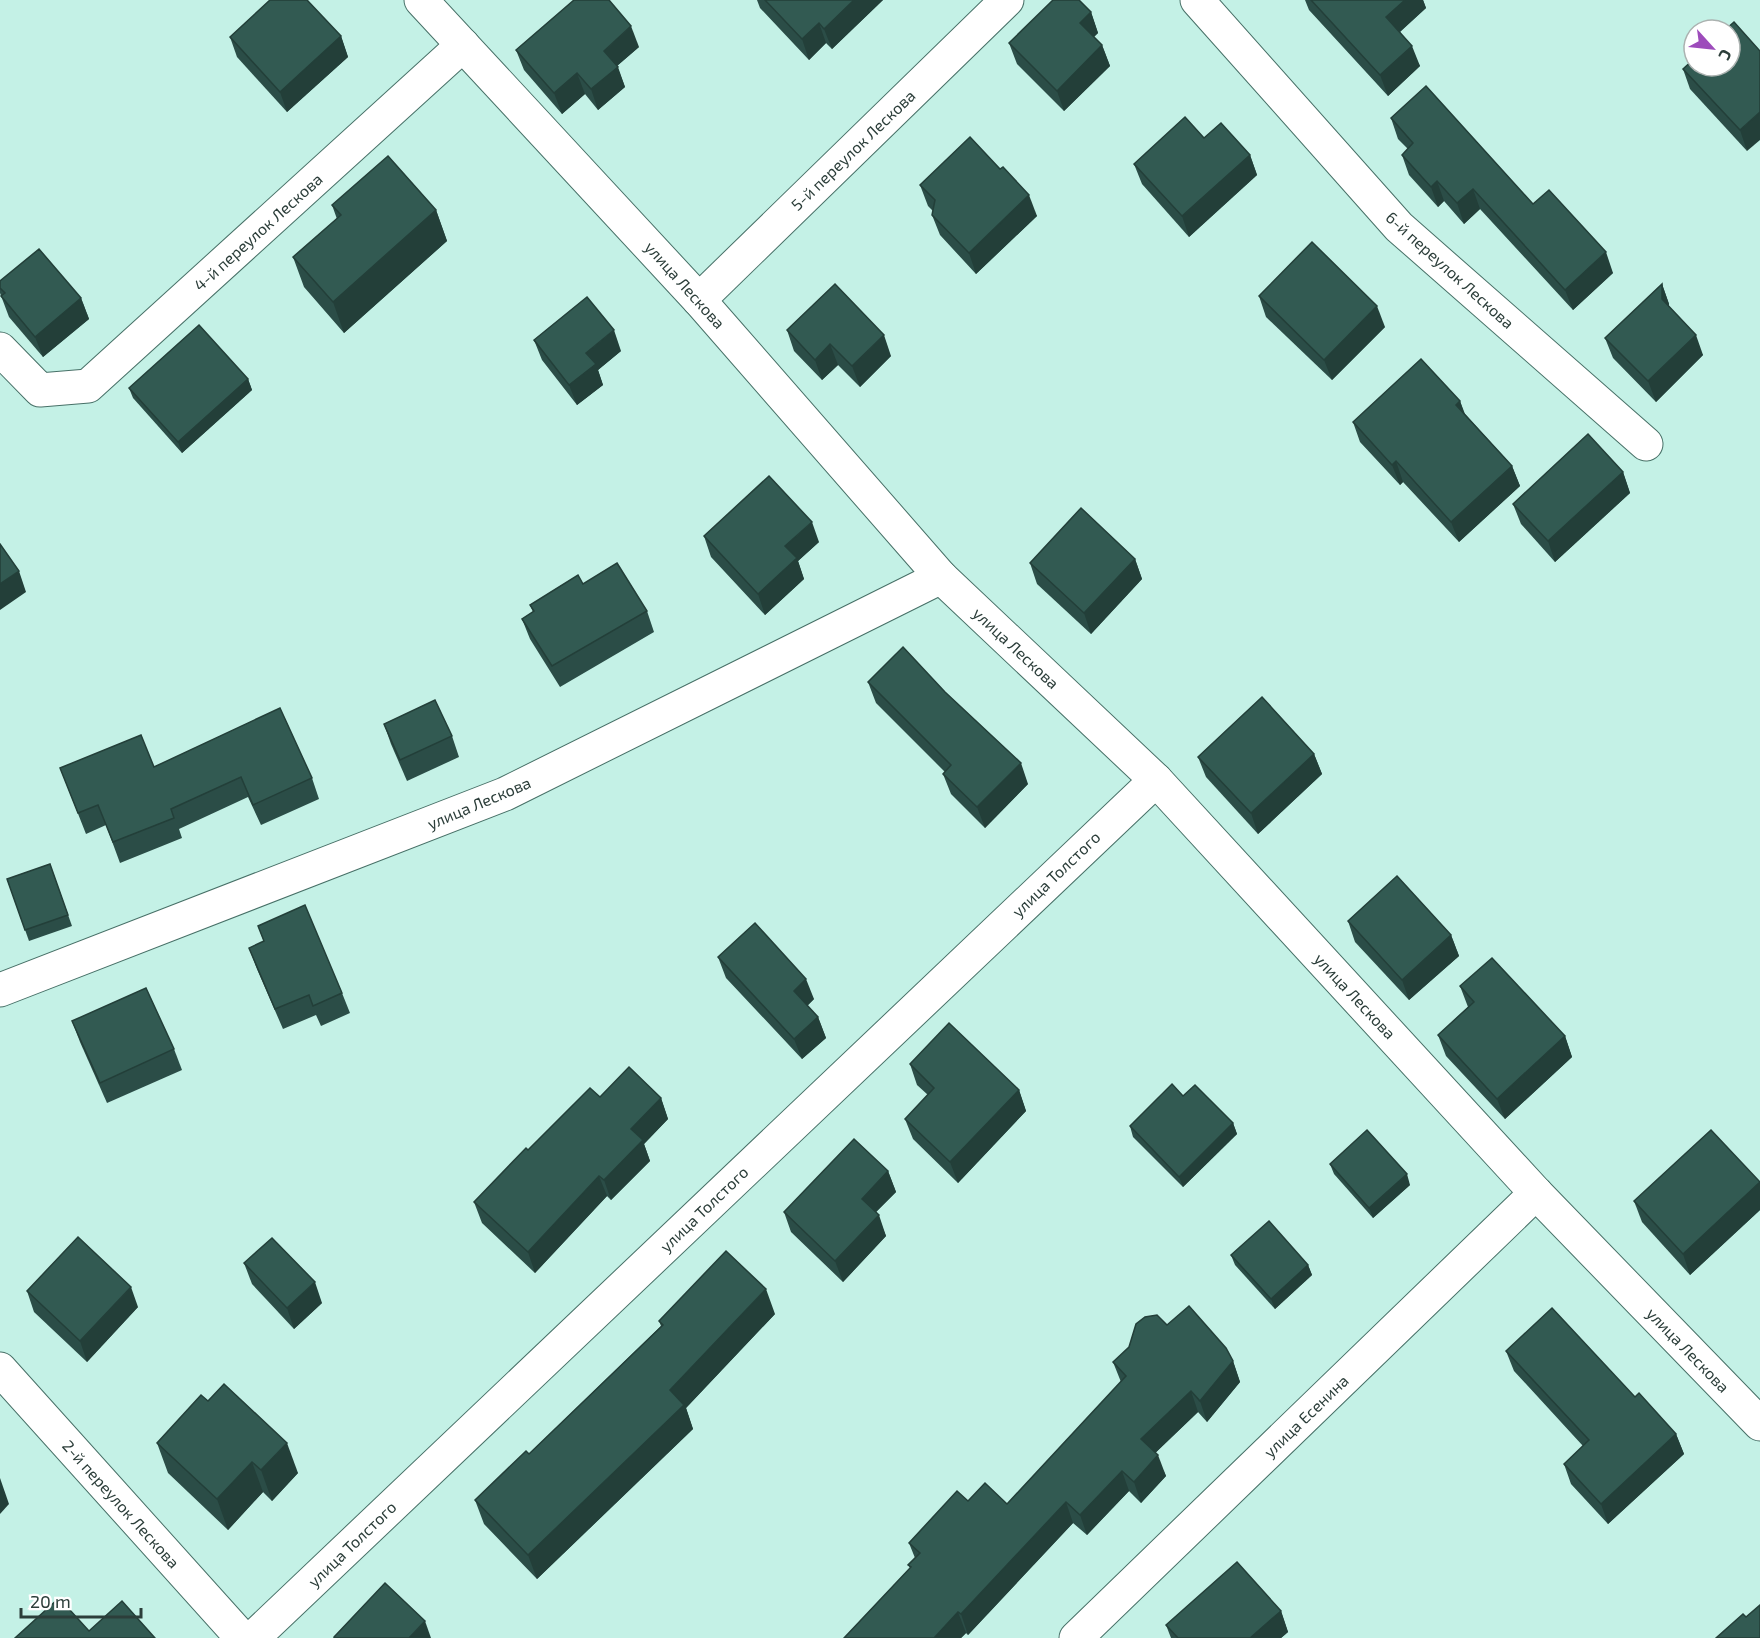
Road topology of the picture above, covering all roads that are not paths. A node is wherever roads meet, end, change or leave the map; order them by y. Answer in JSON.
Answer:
{"nodes":[{"id":1,"x":421,"y":0,"type":"edge"},
{"id":2,"x":1007,"y":0,"type":"edge"},
{"id":3,"x":1197,"y":0,"type":"edge"},
{"id":4,"x":463,"y":45,"type":"junction"},
{"id":5,"x":699,"y":300,"type":"junction"},
{"id":6,"x":0,"y":349,"type":"edge"},
{"id":7,"x":1646,"y":444,"type":"dead end"},
{"id":8,"x":940,"y":577,"type":"junction"},
{"id":9,"x":1156,"y":780,"type":"junction"},
{"id":10,"x":0,"y":990,"type":"edge"},
{"id":11,"x":1536,"y":1193,"type":"junction"},
{"id":12,"x":0,"y":1370,"type":"edge"},
{"id":13,"x":1760,"y":1424,"type":"edge"},
{"id":14,"x":242,"y":1638,"type":"edge"},
{"id":15,"x":253,"y":1638,"type":"edge"},
{"id":16,"x":1076,"y":1638,"type":"edge"}],
"edges":[{"from":1,"to":4,"type":"street","name":"улица Лескова"},
{"from":2,"to":5,"type":"street","name":"5-й переулок Лескова"},
{"from":3,"to":7,"type":"street","name":"6-й переулок Лескова"},
{"from":4,"to":5,"type":"street","name":"улица Лескова"},
{"from":4,"to":6,"type":"street","name":"4-й переулок Лескова"},
{"from":5,"to":8,"type":"street","name":"улица Лескова"},
{"from":8,"to":9,"type":"street","name":"улица Лескова"},
{"from":8,"to":10,"type":"street","name":"улица Лескова"},
{"from":9,"to":11,"type":"street","name":"улица Лескова"},
{"from":9,"to":15,"type":"street","name":"улица Толстого"},
{"from":11,"to":13,"type":"street","name":"улица Лескова"},
{"from":11,"to":16,"type":"street","name":"улица Есенина"},
{"from":12,"to":14,"type":"street","name":"2-й переулок Лескова"}]}
